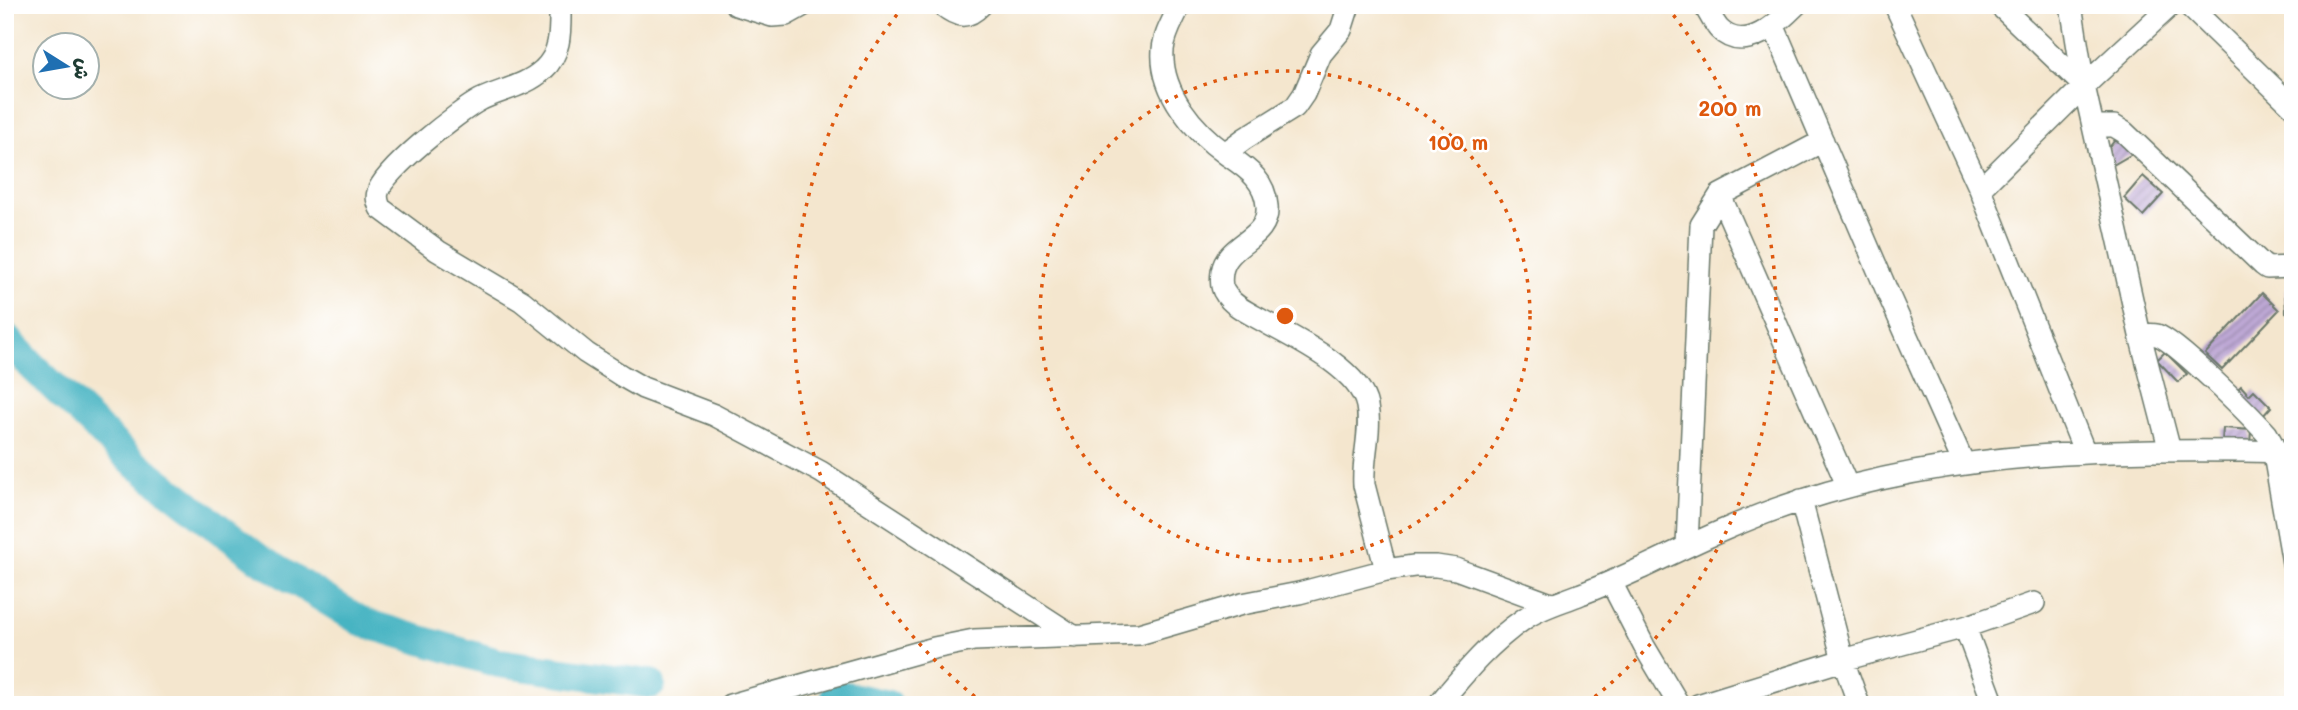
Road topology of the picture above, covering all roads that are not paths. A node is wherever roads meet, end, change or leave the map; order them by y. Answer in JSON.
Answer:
{"nodes":[{"id":1,"x":561,"y":5,"type":"edge"},
{"id":2,"x":736,"y":5,"type":"edge"},
{"id":3,"x":804,"y":5,"type":"edge"},
{"id":4,"x":942,"y":5,"type":"edge"},
{"id":5,"x":981,"y":5,"type":"edge"},
{"id":6,"x":1180,"y":5,"type":"edge"},
{"id":7,"x":1349,"y":5,"type":"edge"},
{"id":8,"x":1704,"y":5,"type":"edge"},
{"id":9,"x":1796,"y":5,"type":"edge"},
{"id":10,"x":1895,"y":5,"type":"edge"},
{"id":11,"x":1999,"y":5,"type":"edge"},
{"id":12,"x":2071,"y":5,"type":"edge"},
{"id":13,"x":2171,"y":5,"type":"edge"},
{"id":14,"x":2188,"y":5,"type":"edge"},
{"id":15,"x":770,"y":11,"type":"edge"},
{"id":16,"x":1774,"y":27,"type":"junction"},
{"id":17,"x":2084,"y":86,"type":"junction"},
{"id":18,"x":2293,"y":107,"type":"edge"},
{"id":19,"x":2094,"y":126,"type":"junction"},
{"id":20,"x":1824,"y":141,"type":"junction"},
{"id":21,"x":1225,"y":153,"type":"junction"},
{"id":22,"x":1979,"y":189,"type":"junction"},
{"id":23,"x":1720,"y":195,"type":"junction"},
{"id":24,"x":2293,"y":267,"type":"edge"},
{"id":25,"x":2140,"y":335,"type":"junction"},
{"id":26,"x":2170,"y":450,"type":"junction"},
{"id":27,"x":2283,"y":452,"type":"edge"},
{"id":28,"x":2085,"y":453,"type":"junction"},
{"id":29,"x":1964,"y":464,"type":"junction"},
{"id":30,"x":1848,"y":487,"type":"junction"},
{"id":31,"x":1801,"y":500,"type":"junction"},
{"id":32,"x":1688,"y":545,"type":"junction"},
{"id":33,"x":2293,"y":563,"type":"edge"},
{"id":34,"x":1386,"y":570,"type":"junction"},
{"id":35,"x":1611,"y":582,"type":"junction"},
{"id":36,"x":2034,"y":603,"type":"dead end"},
{"id":37,"x":1551,"y":604,"type":"junction"},
{"id":38,"x":1965,"y":627,"type":"junction"},
{"id":39,"x":1075,"y":637,"type":"junction"},
{"id":40,"x":1843,"y":660,"type":"junction"},
{"id":41,"x":788,"y":697,"type":"edge"},
{"id":42,"x":1720,"y":702,"type":"edge"},
{"id":43,"x":730,"y":705,"type":"edge"},
{"id":44,"x":1438,"y":705,"type":"edge"},
{"id":45,"x":1679,"y":705,"type":"edge"},
{"id":46,"x":1698,"y":705,"type":"edge"},
{"id":47,"x":1859,"y":705,"type":"edge"},
{"id":48,"x":1994,"y":705,"type":"edge"}],
"edges":[{"from":1,"to":39,"type":"street"},
{"from":2,"to":15,"type":"street"},
{"from":3,"to":15,"type":"street"},
{"from":4,"to":5,"type":"street"},
{"from":6,"to":21,"type":"street"},
{"from":7,"to":21,"type":"street"},
{"from":8,"to":16,"type":"street"},
{"from":9,"to":16,"type":"street"},
{"from":10,"to":22,"type":"street"},
{"from":11,"to":17,"type":"street"},
{"from":12,"to":17,"type":"street"},
{"from":13,"to":17,"type":"street"},
{"from":14,"to":18,"type":"street"},
{"from":16,"to":20,"type":"street"},
{"from":17,"to":19,"type":"street"},
{"from":17,"to":22,"type":"street"},
{"from":19,"to":24,"type":"street"},
{"from":19,"to":25,"type":"street"},
{"from":20,"to":23,"type":"street"},
{"from":20,"to":29,"type":"street"},
{"from":21,"to":34,"type":"street"},
{"from":22,"to":28,"type":"street"},
{"from":23,"to":30,"type":"street"},
{"from":23,"to":32,"type":"street"},
{"from":25,"to":26,"type":"street"},
{"from":25,"to":27,"type":"street"},
{"from":26,"to":27,"type":"street"},
{"from":26,"to":28,"type":"street"},
{"from":27,"to":33,"type":"street"},
{"from":28,"to":29,"type":"street"},
{"from":29,"to":30,"type":"street"},
{"from":30,"to":31,"type":"street"},
{"from":31,"to":32,"type":"street"},
{"from":31,"to":40,"type":"street"},
{"from":32,"to":35,"type":"street"},
{"from":34,"to":37,"type":"street"},
{"from":34,"to":39,"type":"street"},
{"from":35,"to":37,"type":"street"},
{"from":35,"to":45,"type":"street"},
{"from":36,"to":38,"type":"street"},
{"from":37,"to":44,"type":"street"},
{"from":38,"to":40,"type":"street"},
{"from":38,"to":48,"type":"street"},
{"from":39,"to":41,"type":"street"},
{"from":40,"to":42,"type":"street"},
{"from":40,"to":47,"type":"street"},
{"from":41,"to":43,"type":"street"},
{"from":42,"to":46,"type":"street"}]}
